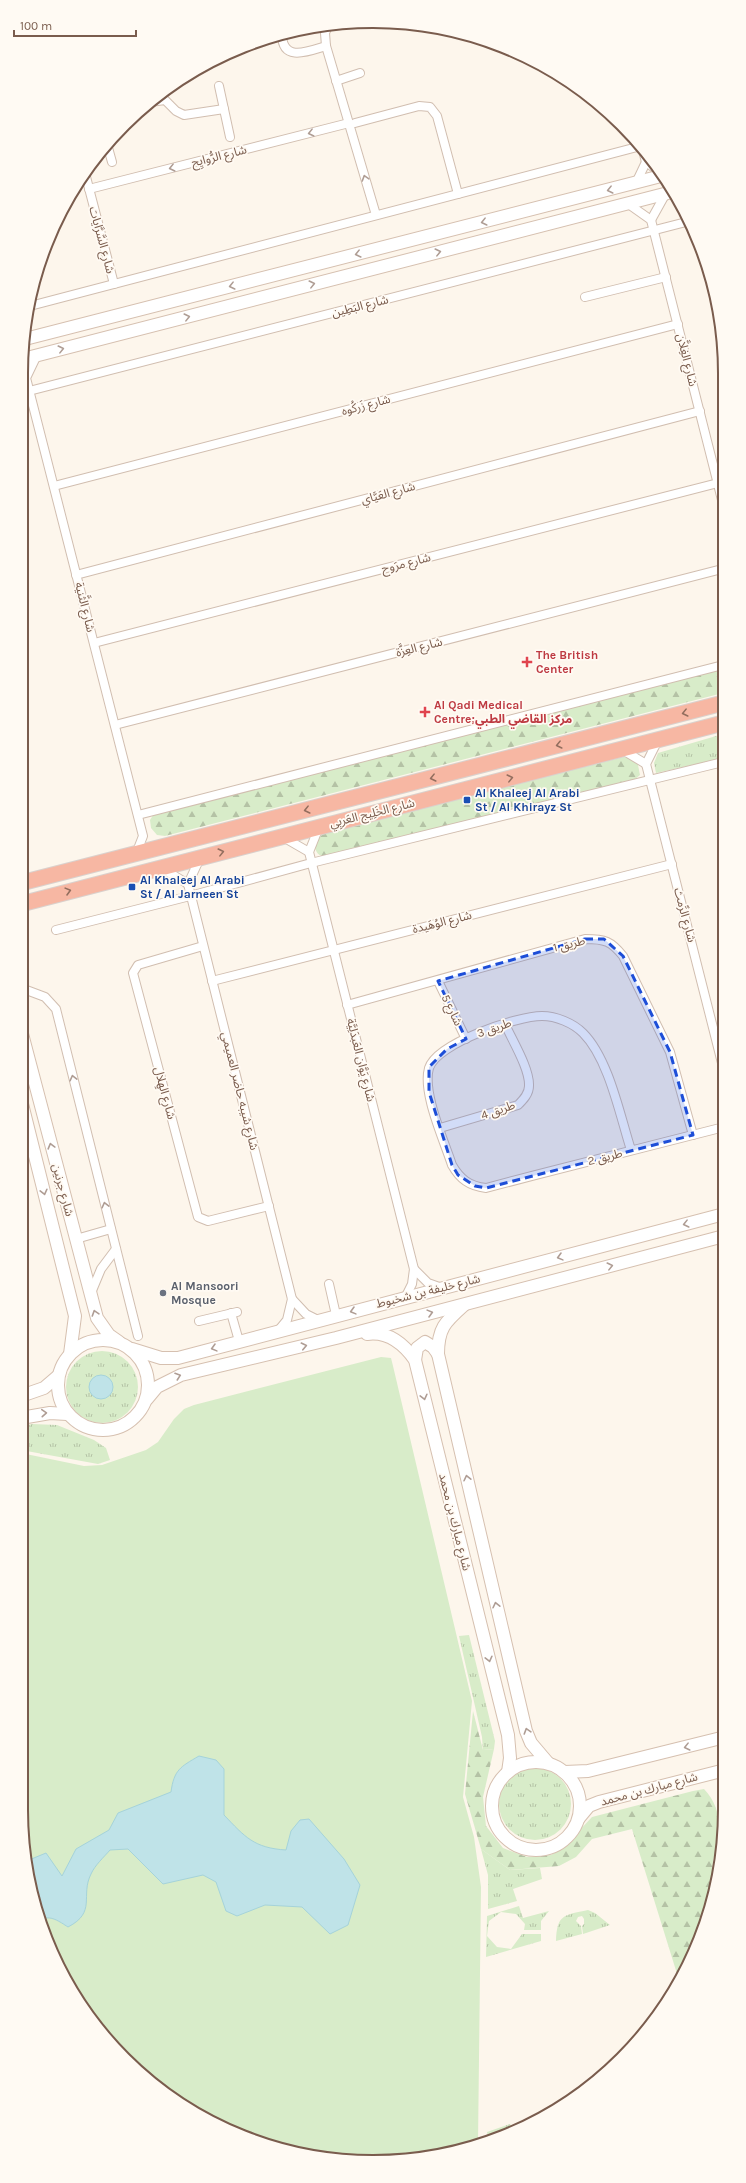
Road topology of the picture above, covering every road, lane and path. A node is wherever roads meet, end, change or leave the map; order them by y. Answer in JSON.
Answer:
{"nodes":[{"id":1,"x":327,"y":31,"type":"edge"},
{"id":2,"x":283,"y":40,"type":"edge"},
{"id":3,"x":326,"y":46,"type":"junction"},
{"id":4,"x":360,"y":73,"type":"dead end"},
{"id":5,"x":336,"y":81,"type":"junction"},
{"id":6,"x":219,"y":86,"type":"dead end"},
{"id":7,"x":161,"y":100,"type":"edge"},
{"id":8,"x":224,"y":109,"type":"junction"},
{"id":9,"x":352,"y":123,"type":"junction"},
{"id":10,"x":230,"y":137,"type":"dead end"},
{"id":11,"x":634,"y":148,"type":"edge"},
{"id":12,"x":109,"y":152,"type":"edge"},
{"id":13,"x":112,"y":162,"type":"dead end"},
{"id":14,"x":646,"y":162,"type":"edge"},
{"id":15,"x":657,"y":177,"type":"edge"},
{"id":16,"x":87,"y":180,"type":"edge"},
{"id":17,"x":636,"y":183,"type":"junction"},
{"id":18,"x":89,"y":189,"type":"junction"},
{"id":19,"x":667,"y":193,"type":"edge"},
{"id":20,"x":458,"y":194,"type":"junction"},
{"id":21,"x":668,"y":194,"type":"edge"},
{"id":22,"x":627,"y":203,"type":"junction"},
{"id":23,"x":376,"y":215,"type":"junction"},
{"id":24,"x":651,"y":220,"type":"junction"},
{"id":25,"x":683,"y":223,"type":"edge"},
{"id":26,"x":654,"y":231,"type":"junction"},
{"id":27,"x":666,"y":277,"type":"junction"},
{"id":28,"x":114,"y":284,"type":"junction"},
{"id":29,"x":585,"y":297,"type":"dead end"},
{"id":30,"x":35,"y":305,"type":"edge"},
{"id":31,"x":678,"y":324,"type":"junction"},
{"id":32,"x":30,"y":336,"type":"edge"},
{"id":33,"x":37,"y":355,"type":"junction"},
{"id":34,"x":29,"y":357,"type":"edge"},
{"id":35,"x":28,"y":369,"type":"edge"},
{"id":36,"x":28,"y":386,"type":"edge"},
{"id":37,"x":30,"y":391,"type":"junction"},
{"id":38,"x":700,"y":411,"type":"junction"},
{"id":39,"x":718,"y":483,"type":"joint"},
{"id":40,"x":54,"y":486,"type":"junction"},
{"id":41,"x":718,"y":570,"type":"edge"},
{"id":42,"x":76,"y":575,"type":"junction"},
{"id":43,"x":94,"y":643,"type":"junction"},
{"id":44,"x":718,"y":666,"type":"edge"},
{"id":45,"x":718,"y":705,"type":"edge"},
{"id":46,"x":718,"y":724,"type":"edge"},
{"id":47,"x":115,"y":725,"type":"junction"},
{"id":48,"x":658,"y":740,"type":"junction"},
{"id":49,"x":621,"y":749,"type":"junction"},
{"id":50,"x":718,"y":763,"type":"edge"},
{"id":51,"x":646,"y":764,"type":"junction"},
{"id":52,"x":650,"y":779,"type":"junction"},
{"id":53,"x":138,"y":815,"type":"junction"},
{"id":54,"x":319,"y":826,"type":"junction"},
{"id":55,"x":143,"y":836,"type":"junction"},
{"id":56,"x":281,"y":836,"type":"junction"},
{"id":57,"x":161,"y":847,"type":"junction"},
{"id":58,"x":309,"y":852,"type":"junction"},
{"id":59,"x":136,"y":854,"type":"junction"},
{"id":60,"x":200,"y":857,"type":"junction"},
{"id":61,"x":311,"y":862,"type":"junction"},
{"id":62,"x":672,"y":864,"type":"junction"},
{"id":63,"x":160,"y":867,"type":"junction"},
{"id":64,"x":28,"y":880,"type":"edge"},
{"id":65,"x":188,"y":884,"type":"junction"},
{"id":66,"x":190,"y":896,"type":"junction"},
{"id":67,"x":28,"y":904,"type":"edge"},
{"id":68,"x":56,"y":930,"type":"dead end"},
{"id":69,"x":203,"y":946,"type":"junction"},
{"id":70,"x":333,"y":950,"type":"junction"},
{"id":71,"x":212,"y":981,"type":"junction"},
{"id":72,"x":438,"y":981,"type":"junction"},
{"id":73,"x":28,"y":991,"type":"edge"},
{"id":74,"x":347,"y":1005,"type":"junction"},
{"id":75,"x":505,"y":1024,"type":"junction"},
{"id":76,"x":466,"y":1039,"type":"junction"},
{"id":77,"x":718,"y":1043,"type":"edge"},
{"id":78,"x":28,"y":1057,"type":"edge"},
{"id":79,"x":440,"y":1128,"type":"junction"},
{"id":80,"x":28,"y":1129,"type":"edge"},
{"id":81,"x":718,"y":1129,"type":"edge"},
{"id":82,"x":693,"y":1135,"type":"junction"},
{"id":83,"x":631,"y":1150,"type":"junction"},
{"id":84,"x":486,"y":1188,"type":"joint"},
{"id":85,"x":269,"y":1206,"type":"junction"},
{"id":86,"x":718,"y":1216,"type":"edge"},
{"id":87,"x":111,"y":1230,"type":"junction"},
{"id":88,"x":718,"y":1238,"type":"edge"},
{"id":89,"x":76,"y":1239,"type":"junction"},
{"id":90,"x":116,"y":1249,"type":"junction"},
{"id":91,"x":102,"y":1269,"type":"junction"},
{"id":92,"x":414,"y":1269,"type":"junction"},
{"id":93,"x":121,"y":1270,"type":"junction"},
{"id":94,"x":329,"y":1284,"type":"dead end"},
{"id":95,"x":442,"y":1288,"type":"junction"},
{"id":96,"x":90,"y":1296,"type":"junction"},
{"id":97,"x":406,"y":1296,"type":"junction"},
{"id":98,"x":292,"y":1299,"type":"junction"},
{"id":99,"x":466,"y":1303,"type":"junction"},
{"id":100,"x":336,"y":1315,"type":"junction"},
{"id":101,"x":318,"y":1320,"type":"junction"},
{"id":102,"x":199,"y":1321,"type":"dead end"},
{"id":103,"x":278,"y":1331,"type":"junction"},
{"id":104,"x":138,"y":1336,"type":"dead end"},
{"id":105,"x":336,"y":1338,"type":"junction"},
{"id":106,"x":239,"y":1341,"type":"junction"},
{"id":107,"x":119,"y":1342,"type":"junction"},
{"id":108,"x":132,"y":1350,"type":"junction"},
{"id":109,"x":70,"y":1354,"type":"junction"},
{"id":110,"x":438,"y":1354,"type":"junction"},
{"id":111,"x":415,"y":1360,"type":"junction"},
{"id":112,"x":58,"y":1376,"type":"junction"},
{"id":113,"x":28,"y":1394,"type":"edge"},
{"id":114,"x":147,"y":1398,"type":"junction"},
{"id":115,"x":67,"y":1414,"type":"junction"},
{"id":116,"x":28,"y":1416,"type":"edge"},
{"id":117,"x":718,"y":1739,"type":"edge"},
{"id":118,"x":548,"y":1763,"type":"junction"},
{"id":119,"x":508,"y":1772,"type":"junction"},
{"id":120,"x":565,"y":1772,"type":"junction"},
{"id":121,"x":718,"y":1772,"type":"edge"},
{"id":122,"x":578,"y":1818,"type":"junction"}],
"edges":[{"from":1,"to":3,"type":"street"},
{"from":2,"to":3,"type":"street"},
{"from":3,"to":5,"type":"street"},
{"from":4,"to":5,"type":"street"},
{"from":5,"to":9,"type":"street"},
{"from":6,"to":8,"type":"street"},
{"from":7,"to":8,"type":"street"},
{"from":8,"to":10,"type":"street"},
{"from":9,"to":18,"type":"street","name":"شارع الرُّوايِح","one_way":true},
{"from":9,"to":20,"type":"street","name":"شارع الرُّوايِح"},
{"from":23,"to":9,"type":"street","one_way":true},
{"from":11,"to":20,"type":"street"},
{"from":12,"to":13,"type":"street"},
{"from":14,"to":17,"type":"street"},
{"from":15,"to":17,"type":"main road"},
{"from":16,"to":18,"type":"street","name":"شارع السَّرَّايات"},
{"from":17,"to":32,"type":"main road","one_way":true},
{"from":18,"to":28,"type":"street","name":"شارع السَّرَّايات"},
{"from":19,"to":22,"type":"main road"},
{"from":20,"to":23,"type":"street"},
{"from":21,"to":24,"type":"street"},
{"from":22,"to":24,"type":"street"},
{"from":33,"to":22,"type":"main road","one_way":true},
{"from":23,"to":28,"type":"street"},
{"from":24,"to":26,"type":"street","name":"شارع الغِلاَّن"},
{"from":25,"to":26,"type":"street","name":"شارع البَطِين"},
{"from":26,"to":27,"type":"street","name":"شارع الغِلاَّن"},
{"from":26,"to":37,"type":"street","name":"شارع البَطِين"},
{"from":27,"to":29,"type":"street"},
{"from":27,"to":31,"type":"street","name":"شارع الغِلاَّن"},
{"from":28,"to":30,"type":"street"},
{"from":31,"to":38,"type":"street","name":"شارع الغِلاَّن"},
{"from":31,"to":40,"type":"street","name":"شارع زَركُوه"},
{"from":33,"to":34,"type":"main road"},
{"from":33,"to":35,"type":"street","name":"شارع الثَّنية"},
{"from":36,"to":37,"type":"street","name":"شارع الثَّنية"},
{"from":37,"to":40,"type":"street","name":"شارع الثَّنية"},
{"from":38,"to":39,"type":"street","name":"شارع الغِلاَّن"},
{"from":38,"to":42,"type":"street","name":"شارع العَيَّاي"},
{"from":39,"to":43,"type":"street","name":"شارع مرَوح"},
{"from":40,"to":42,"type":"street","name":"شارع الثَّنية"},
{"from":41,"to":47,"type":"street","name":"شارع العِزَّة"},
{"from":42,"to":43,"type":"street","name":"شارع الثَّنية"},
{"from":43,"to":47,"type":"street","name":"شارع الثَّنية"},
{"from":44,"to":53,"type":"street"},
{"from":45,"to":57,"type":"highway","name":"شارع الخَلِيج العَربِي","one_way":true},
{"from":46,"to":48,"type":"highway","name":"شارع الخَلِيج العَربِي"},
{"from":47,"to":53,"type":"street","name":"شارع الثَّنية"},
{"from":48,"to":49,"type":"highway","name":"شارع الخَلِيج العَربِي"},
{"from":48,"to":51,"type":"street"},
{"from":49,"to":51,"type":"street"},
{"from":54,"to":49,"type":"highway","name":"شارع الخَلِيج العَربِي","one_way":true},
{"from":50,"to":52,"type":"street"},
{"from":51,"to":52,"type":"street","name":"شارع الرِّمث"},
{"from":52,"to":61,"type":"street"},
{"from":52,"to":62,"type":"street","name":"شارع الرِّمث"},
{"from":53,"to":55,"type":"street","name":"شارع الثَّنية"},
{"from":54,"to":56,"type":"highway","name":"شارع الخَلِيج العَربِي"},
{"from":54,"to":58,"type":"street"},
{"from":55,"to":57,"type":"street"},
{"from":55,"to":59,"type":"street"},
{"from":56,"to":58,"type":"street"},
{"from":60,"to":56,"type":"highway","name":"شارع الخَلِيج العَربِي","one_way":true},
{"from":57,"to":59,"type":"highway","name":"شارع الخَلِيج العَربِي"},
{"from":58,"to":61,"type":"street","name":"شارع يَوَّان العَبدَلِيَّة"},
{"from":59,"to":64,"type":"highway","name":"شارع الخَلِيج العَربِي"},
{"from":60,"to":63,"type":"highway","name":"شارع الخَلِيج العَربِي"},
{"from":60,"to":65,"type":"street"},
{"from":61,"to":66,"type":"street"},
{"from":61,"to":70,"type":"street","name":"شارع يَوَّان العَبدَلِيَّة"},
{"from":62,"to":70,"type":"street","name":"شارع الوُهَيدة"},
{"from":62,"to":77,"type":"street","name":"شارع الرِّمث"},
{"from":63,"to":65,"type":"street"},
{"from":67,"to":63,"type":"highway","name":"شارع الخَلِيج العَربِي","one_way":true},
{"from":65,"to":66,"type":"street","name":"شارع شيبه حاضر العميمي"},
{"from":66,"to":68,"type":"street"},
{"from":66,"to":69,"type":"street","name":"شارع شيبه حاضر العميمي"},
{"from":69,"to":71,"type":"street","name":"شارع شيبه حاضر العميمي"},
{"from":69,"to":85,"type":"street","name":"شارع الهِلال"},
{"from":70,"to":71,"type":"street","name":"شارع الوُهَيدة"},
{"from":70,"to":74,"type":"street","name":"شارع يَوَّان العَبدَلِيَّة"},
{"from":71,"to":85,"type":"street","name":"شارع شيبه حاضر العميمي"},
{"from":72,"to":74,"type":"street","name":"طريق 1"},
{"from":72,"to":76,"type":"street","name":"شارع 5"},
{"from":72,"to":82,"type":"street","name":"طريق 1"},
{"from":87,"to":73,"type":"street","one_way":true},
{"from":74,"to":92,"type":"street","name":"شارع يَوَّان العَبدَلِيَّة"},
{"from":75,"to":76,"type":"street","name":"طريق 3"},
{"from":75,"to":79,"type":"street","name":"طريق 4"},
{"from":75,"to":83,"type":"street","name":"طريق 3"},
{"from":76,"to":79,"type":"street","name":"طريق 3"},
{"from":89,"to":78,"type":"main road","name":"شارع جرنين","one_way":true},
{"from":79,"to":84,"type":"street","name":"طريق 3"},
{"from":80,"to":109,"type":"main road","name":"شارع جرنين","one_way":true},
{"from":81,"to":82,"type":"street","name":"طريق 2"},
{"from":82,"to":83,"type":"street","name":"طريق 2"},
{"from":83,"to":84,"type":"street","name":"طريق 2"},
{"from":85,"to":98,"type":"street","name":"شارع شيبه حاضر العميمي"},
{"from":86,"to":95,"type":"main road","name":"شارع خليفة بن شخبوط","one_way":true},
{"from":87,"to":89,"type":"street"},
{"from":87,"to":90,"type":"street"},
{"from":99,"to":88,"type":"main road","name":"شارع خليفة بن شخبوط","one_way":true},
{"from":89,"to":96,"type":"main road","name":"شارع جرنين"},
{"from":90,"to":91,"type":"street"},
{"from":90,"to":93,"type":"street"},
{"from":91,"to":93,"type":"street"},
{"from":91,"to":96,"type":"street"},
{"from":92,"to":95,"type":"street"},
{"from":92,"to":97,"type":"street","name":"شارع يَوَّان العَبدَلِيَّة"},
{"from":93,"to":104,"type":"street"},
{"from":94,"to":100,"type":"street"},
{"from":95,"to":97,"type":"main road","name":"شارع خليفة بن شخبوط"},
{"from":107,"to":96,"type":"main road","name":"شارع جرنين","one_way":true},
{"from":97,"to":100,"type":"main road","name":"شارع خليفة بن شخبوط","one_way":true},
{"from":98,"to":101,"type":"street","name":"شارع شيبه حاضر العميمي"},
{"from":98,"to":103,"type":"street","name":"شارع شيبه حاضر العميمي"},
{"from":105,"to":99,"type":"main road","name":"شارع خليفة بن شخبوط","one_way":true},
{"from":99,"to":110,"type":"main road","name":"شارع مبارك بن محمد"},
{"from":100,"to":101,"type":"main road","name":"شارع خليفة بن شخبوط"},
{"from":101,"to":103,"type":"main road","name":"شارع خليفة بن شخبوط"},
{"from":102,"to":106,"type":"street"},
{"from":103,"to":106,"type":"main road","name":"شارع خليفة بن شخبوط"},
{"from":105,"to":111,"type":"main road","name":"شارع مبارك بن محمد"},
{"from":114,"to":105,"type":"main road","name":"شارع خليفة بن شخبوط","one_way":true},
{"from":106,"to":108,"type":"main road","name":"شارع خليفة بن شخبوط","one_way":true},
{"from":107,"to":108,"type":"main road"},
{"from":107,"to":109,"type":"main road"},
{"from":108,"to":114,"type":"main road"},
{"from":109,"to":112,"type":"main road"},
{"from":110,"to":111,"type":"main road"},
{"from":118,"to":110,"type":"main road","name":"شارع مبارك بن محمد","one_way":true},
{"from":111,"to":119,"type":"main road","name":"شارع مبارك بن محمد","one_way":true},
{"from":112,"to":113,"type":"main road"},
{"from":112,"to":115,"type":"main road"},
{"from":114,"to":115,"type":"main road"},
{"from":116,"to":115,"type":"main road","one_way":true},
{"from":117,"to":120,"type":"main road","one_way":true},
{"from":118,"to":119,"type":"main road"},
{"from":118,"to":120,"type":"main road"},
{"from":119,"to":122,"type":"main road"},
{"from":120,"to":122,"type":"main road"},
{"from":121,"to":122,"type":"main road","name":"شارع مبارك بن محمد"}]}
